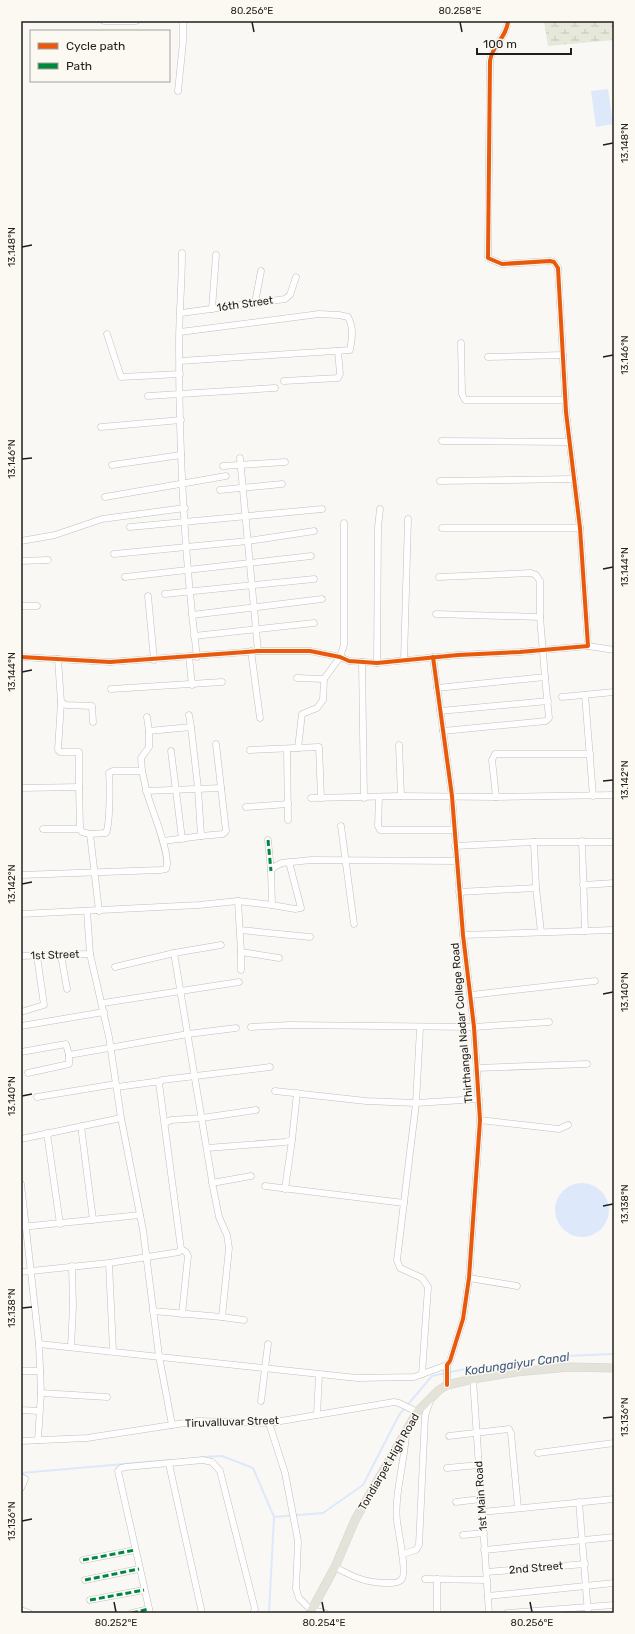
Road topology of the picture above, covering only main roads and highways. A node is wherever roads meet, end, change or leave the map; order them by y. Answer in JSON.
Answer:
{"nodes":[{"id":1,"x":614,"y":1368,"type":"edge"},
{"id":2,"x":311,"y":1611,"type":"edge"}],
"edges":[{"from":1,"to":2,"type":"main road","name":"Tondiarpet High Road"}]}
